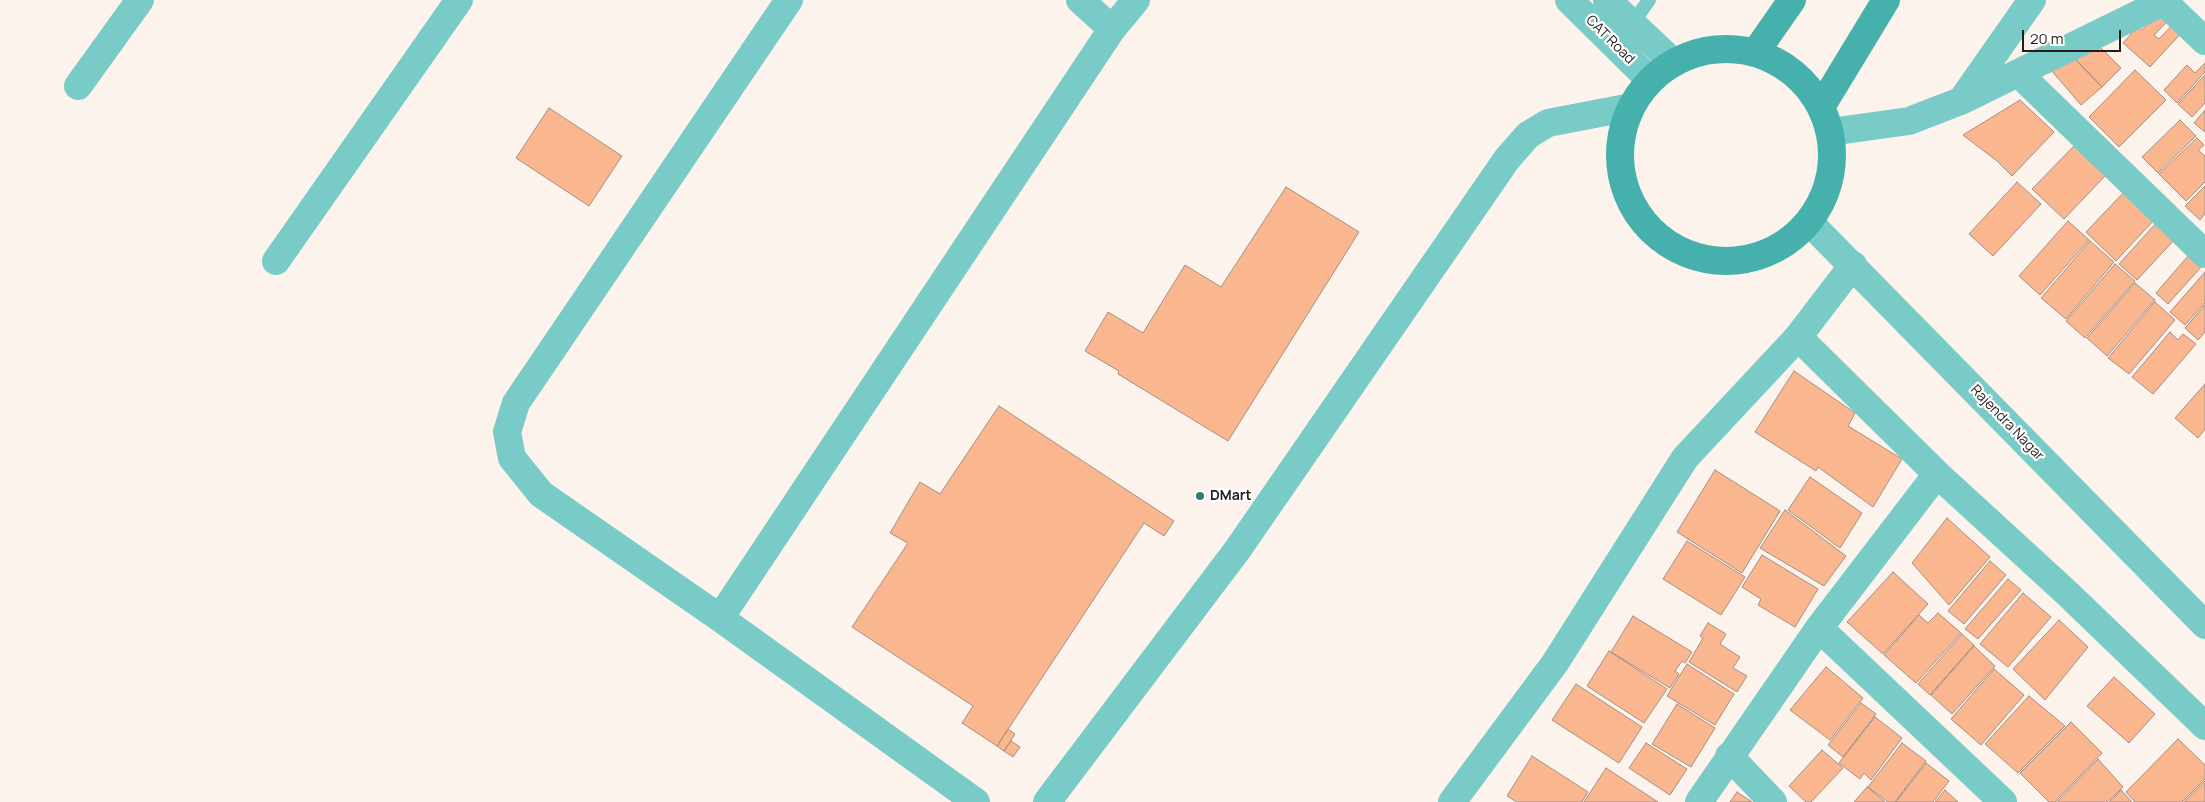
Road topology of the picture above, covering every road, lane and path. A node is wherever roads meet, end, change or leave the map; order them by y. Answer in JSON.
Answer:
{"nodes":[{"id":1,"x":140,"y":0,"type":"edge"},
{"id":2,"x":459,"y":0,"type":"edge"},
{"id":3,"x":789,"y":0,"type":"edge"},
{"id":4,"x":1080,"y":0,"type":"edge"},
{"id":5,"x":1136,"y":0,"type":"edge"},
{"id":6,"x":1569,"y":0,"type":"edge"},
{"id":7,"x":1607,"y":0,"type":"edge"},
{"id":8,"x":1649,"y":0,"type":"edge"},
{"id":9,"x":1792,"y":0,"type":"edge"},
{"id":10,"x":1886,"y":0,"type":"edge"},
{"id":11,"x":2032,"y":0,"type":"edge"},
{"id":12,"x":2166,"y":1,"type":"edge"},
{"id":13,"x":1632,"y":24,"type":"junction"},
{"id":14,"x":1112,"y":30,"type":"junction"},
{"id":15,"x":2205,"y":41,"type":"edge"},
{"id":16,"x":1616,"y":46,"type":"junction"},
{"id":17,"x":1755,"y":53,"type":"junction"},
{"id":18,"x":1674,"y":63,"type":"junction"},
{"id":19,"x":2018,"y":73,"type":"junction"},
{"id":20,"x":1650,"y":80,"type":"junction"},
{"id":21,"x":78,"y":86,"type":"dead end"},
{"id":22,"x":1962,"y":100,"type":"junction"},
{"id":23,"x":1631,"y":107,"type":"junction"},
{"id":24,"x":1825,"y":119,"type":"junction"},
{"id":25,"x":1809,"y":222,"type":"junction"},
{"id":26,"x":2205,"y":254,"type":"edge"},
{"id":27,"x":276,"y":261,"type":"dead end"},
{"id":28,"x":1853,"y":265,"type":"junction"},
{"id":29,"x":1798,"y":337,"type":"junction"},
{"id":30,"x":1937,"y":474,"type":"junction"},
{"id":31,"x":720,"y":618,"type":"junction"},
{"id":32,"x":2205,"y":625,"type":"edge"},
{"id":33,"x":1819,"y":628,"type":"junction"},
{"id":34,"x":2205,"y":726,"type":"edge"},
{"id":35,"x":1729,"y":756,"type":"junction"},
{"id":36,"x":976,"y":802,"type":"edge"},
{"id":37,"x":1048,"y":802,"type":"edge"},
{"id":38,"x":1452,"y":802,"type":"edge"},
{"id":39,"x":1699,"y":802,"type":"edge"},
{"id":40,"x":1773,"y":802,"type":"edge"},
{"id":41,"x":2003,"y":802,"type":"edge"}],
"edges":[{"from":1,"to":21,"type":"street"},
{"from":2,"to":27,"type":"street"},
{"from":3,"to":31,"type":"street"},
{"from":4,"to":14,"type":"street"},
{"from":5,"to":14,"type":"street"},
{"from":6,"to":16,"type":"street","name":"CAT Road"},
{"from":7,"to":13,"type":"street","name":"CAT Road"},
{"from":8,"to":13,"type":"lane"},
{"from":9,"to":17,"type":"main road"},
{"from":10,"to":24,"type":"main road"},
{"from":11,"to":22,"type":"street"},
{"from":12,"to":15,"type":"street"},
{"from":12,"to":19,"type":"street"},
{"from":13,"to":16,"type":"lane"},
{"from":13,"to":18,"type":"street","name":"CAT Road"},
{"from":14,"to":31,"type":"street"},
{"from":16,"to":20,"type":"street","name":"CAT Road"},
{"from":17,"to":18,"type":"main road"},
{"from":17,"to":24,"type":"main road"},
{"from":18,"to":20,"type":"main road"},
{"from":19,"to":22,"type":"street"},
{"from":19,"to":26,"type":"street"},
{"from":20,"to":23,"type":"main road"},
{"from":22,"to":24,"type":"street"},
{"from":23,"to":25,"type":"main road"},
{"from":23,"to":37,"type":"street"},
{"from":24,"to":25,"type":"main road"},
{"from":25,"to":28,"type":"street","name":"Rajendra Nagar"},
{"from":28,"to":29,"type":"street"},
{"from":28,"to":32,"type":"street","name":"Rajendra Nagar"},
{"from":29,"to":30,"type":"street"},
{"from":29,"to":38,"type":"street"},
{"from":30,"to":33,"type":"street"},
{"from":30,"to":34,"type":"street"},
{"from":31,"to":36,"type":"street"},
{"from":33,"to":35,"type":"street"},
{"from":33,"to":41,"type":"street"},
{"from":35,"to":39,"type":"street"},
{"from":35,"to":40,"type":"street"}]}
